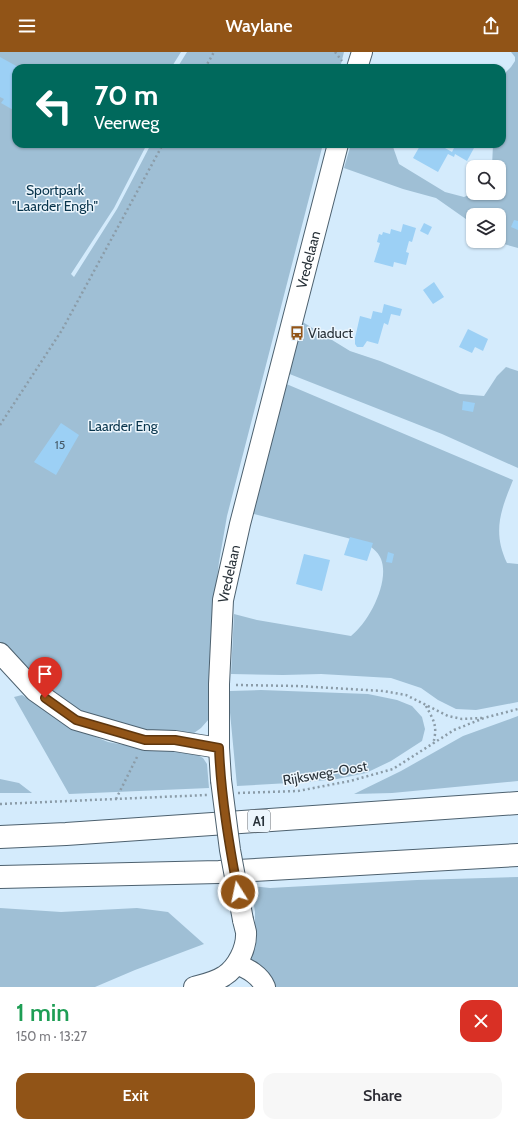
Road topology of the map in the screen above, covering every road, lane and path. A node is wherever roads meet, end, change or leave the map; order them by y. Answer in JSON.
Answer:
{"nodes":[{"id":1,"x":214,"y":52,"type":"edge"},
{"id":2,"x":362,"y":52,"type":"edge"},
{"id":3,"x":207,"y":64,"type":"edge"},
{"id":4,"x":359,"y":64,"type":"edge"},
{"id":5,"x":161,"y":148,"type":"edge"},
{"id":6,"x":337,"y":148,"type":"edge"},
{"id":7,"x":0,"y":425,"type":"edge"},
{"id":8,"x":0,"y":653,"type":"edge"},
{"id":9,"x":219,"y":684,"type":"junction"},
{"id":10,"x":425,"y":704,"type":"junction"},
{"id":11,"x":518,"y":709,"type":"edge"},
{"id":12,"x":484,"y":718,"type":"junction"},
{"id":13,"x":145,"y":740,"type":"junction"},
{"id":14,"x":432,"y":744,"type":"junction"},
{"id":15,"x":219,"y":748,"type":"junction"},
{"id":16,"x":217,"y":788,"type":"junction"},
{"id":17,"x":237,"y":793,"type":"dead end"},
{"id":18,"x":116,"y":799,"type":"junction"},
{"id":19,"x":518,"y":803,"type":"edge"},
{"id":20,"x":0,"y":804,"type":"edge"},
{"id":21,"x":0,"y":837,"type":"edge"},
{"id":22,"x":518,"y":855,"type":"edge"},
{"id":23,"x":0,"y":878,"type":"edge"},
{"id":24,"x":237,"y":964,"type":"junction"},
{"id":25,"x":194,"y":987,"type":"edge"},
{"id":26,"x":265,"y":987,"type":"edge"}],
"edges":[{"from":1,"to":3,"type":"path"},
{"from":2,"to":4,"type":"street"},
{"from":5,"to":7,"type":"path"},
{"from":6,"to":9,"type":"street","name":"Vredelaan"},
{"from":8,"to":13,"type":"street"},
{"from":9,"to":10,"type":"path"},
{"from":9,"to":15,"type":"street","name":"Vredelaan"},
{"from":10,"to":12,"type":"path"},
{"from":10,"to":14,"type":"path"},
{"from":11,"to":12,"type":"path","name":"Rijksweg-Oost"},
{"from":12,"to":14,"type":"path","name":"Rijksweg-Oost"},
{"from":13,"to":15,"type":"street"},
{"from":13,"to":18,"type":"path"},
{"from":14,"to":17,"type":"path","name":"Rijksweg-Oost"},
{"from":15,"to":16,"type":"street","name":"Vredelaan"},
{"from":16,"to":18,"type":"path"},
{"from":16,"to":24,"type":"street","name":"Vredelaan","bridge":true},
{"from":18,"to":20,"type":"path"},
{"from":19,"to":21,"type":"highway","number":"A1"},
{"from":22,"to":23,"type":"highway"},
{"from":24,"to":25,"type":"street","name":"Vredelaan"},
{"from":24,"to":26,"type":"street"}]}
